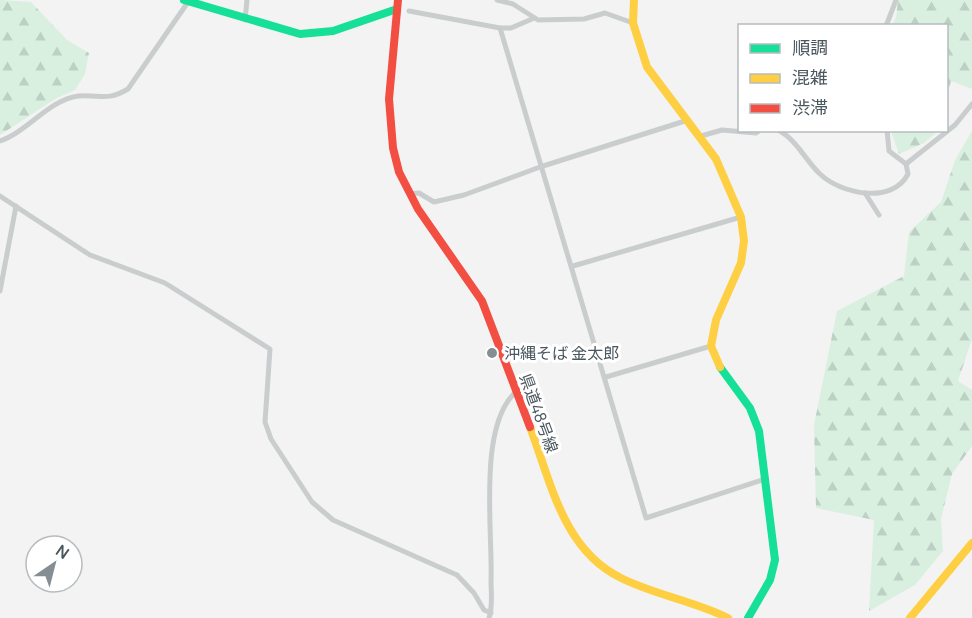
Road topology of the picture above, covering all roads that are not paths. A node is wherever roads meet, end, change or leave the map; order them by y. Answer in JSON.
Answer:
{"nodes":[{"id":1,"x":246,"y":0,"type":"edge"},
{"id":2,"x":398,"y":0,"type":"edge"},
{"id":3,"x":496,"y":0,"type":"edge"},
{"id":4,"x":634,"y":0,"type":"edge"},
{"id":5,"x":896,"y":0,"type":"edge"},
{"id":6,"x":186,"y":1,"type":"edge"},
{"id":7,"x":397,"y":9,"type":"junction"},
{"id":8,"x":409,"y":11,"type":"dead end"},
{"id":9,"x":532,"y":19,"type":"junction"},
{"id":10,"x":245,"y":20,"type":"junction"},
{"id":11,"x":633,"y":23,"type":"junction"},
{"id":12,"x":887,"y":24,"type":"edge"},
{"id":13,"x":500,"y":28,"type":"junction"},
{"id":14,"x":972,"y":104,"type":"edge"},
{"id":15,"x":688,"y":120,"type":"junction"},
{"id":16,"x":738,"y":131,"type":"edge"},
{"id":17,"x":948,"y":131,"type":"edge"},
{"id":18,"x":780,"y":132,"type":"edge"},
{"id":19,"x":887,"y":132,"type":"edge"},
{"id":20,"x":946,"y":132,"type":"edge"},
{"id":21,"x":701,"y":136,"type":"junction"},
{"id":22,"x":0,"y":141,"type":"edge"},
{"id":23,"x":906,"y":164,"type":"junction"},
{"id":24,"x":540,"y":167,"type":"junction"},
{"id":25,"x":865,"y":193,"type":"junction"},
{"id":26,"x":409,"y":194,"type":"junction"},
{"id":27,"x":0,"y":196,"type":"edge"},
{"id":28,"x":16,"y":206,"type":"junction"},
{"id":29,"x":879,"y":215,"type":"dead end"},
{"id":30,"x":741,"y":217,"type":"junction"},
{"id":31,"x":573,"y":266,"type":"junction"},
{"id":32,"x":0,"y":291,"type":"edge"},
{"id":33,"x":711,"y":346,"type":"junction"},
{"id":34,"x":606,"y":377,"type":"junction"},
{"id":35,"x":517,"y":391,"type":"junction"},
{"id":36,"x":765,"y":479,"type":"junction"},
{"id":37,"x":972,"y":543,"type":"edge"},
{"id":38,"x":490,"y":616,"type":"edge"},
{"id":39,"x":728,"y":618,"type":"edge"},
{"id":40,"x":748,"y":618,"type":"edge"},
{"id":41,"x":910,"y":618,"type":"edge"}],
"edges":[{"from":1,"to":10,"type":"street"},
{"from":2,"to":7,"type":"street","name":"県道48号線"},
{"from":3,"to":9,"type":"street"},
{"from":4,"to":11,"type":"street"},
{"from":5,"to":12,"type":"street"},
{"from":6,"to":10,"type":"street"},
{"from":6,"to":22,"type":"street"},
{"from":7,"to":10,"type":"street"},
{"from":7,"to":26,"type":"street","name":"県道48号線"},
{"from":8,"to":13,"type":"street"},
{"from":9,"to":11,"type":"street"},
{"from":9,"to":13,"type":"street"},
{"from":11,"to":15,"type":"street"},
{"from":13,"to":24,"type":"street"},
{"from":14,"to":17,"type":"street"},
{"from":15,"to":21,"type":"street"},
{"from":15,"to":24,"type":"street"},
{"from":16,"to":21,"type":"street"},
{"from":18,"to":25,"type":"street"},
{"from":19,"to":23,"type":"street"},
{"from":20,"to":23,"type":"street"},
{"from":21,"to":30,"type":"street"},
{"from":23,"to":25,"type":"street"},
{"from":24,"to":26,"type":"street"},
{"from":24,"to":31,"type":"street"},
{"from":25,"to":29,"type":"street"},
{"from":26,"to":35,"type":"street","name":"県道48号線"},
{"from":27,"to":28,"type":"street"},
{"from":28,"to":32,"type":"street"},
{"from":28,"to":38,"type":"street"},
{"from":30,"to":31,"type":"street"},
{"from":30,"to":33,"type":"street"},
{"from":31,"to":34,"type":"street"},
{"from":33,"to":34,"type":"street"},
{"from":33,"to":36,"type":"street"},
{"from":34,"to":36,"type":"street"},
{"from":35,"to":38,"type":"street"},
{"from":35,"to":39,"type":"street","name":"県道48号線"},
{"from":36,"to":40,"type":"street"},
{"from":37,"to":41,"type":"street"}]}
